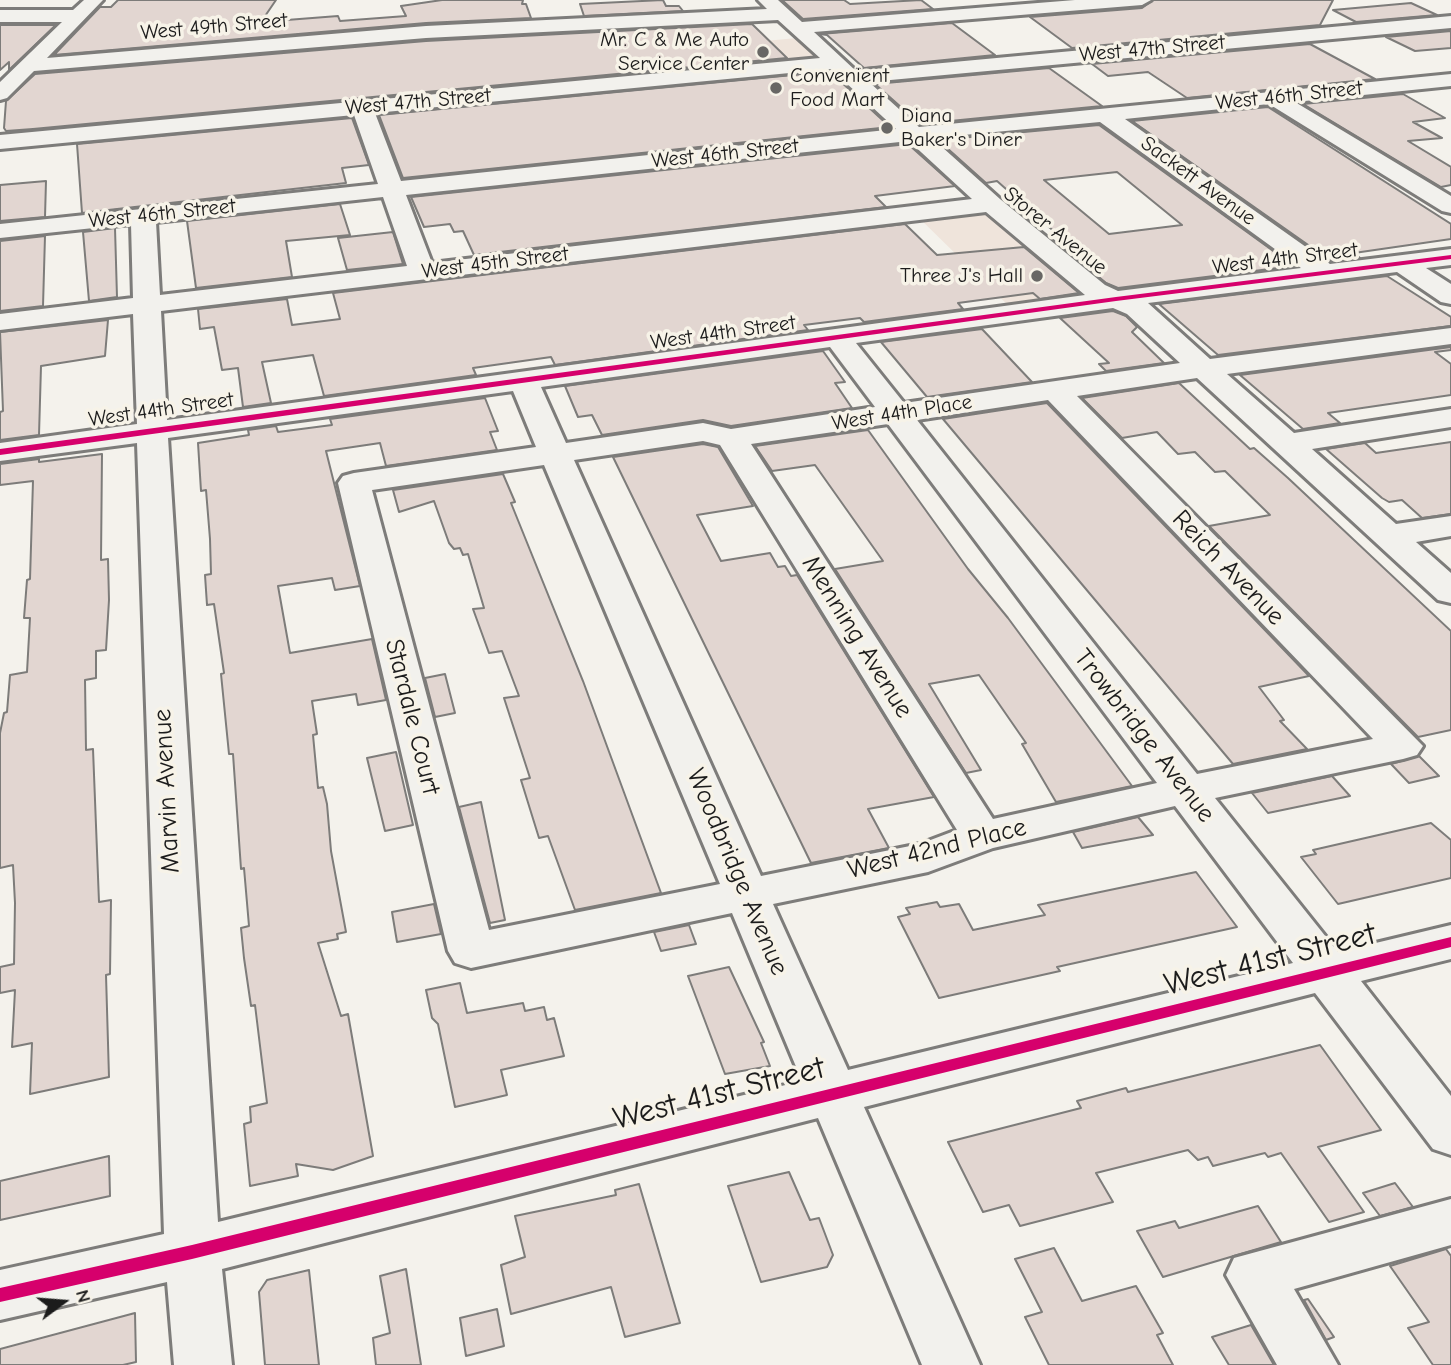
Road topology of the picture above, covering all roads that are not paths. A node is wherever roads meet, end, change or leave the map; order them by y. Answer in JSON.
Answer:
{"nodes":[{"id":1,"x":94,"y":0,"type":"edge"},
{"id":2,"x":1142,"y":0,"type":"edge"},
{"id":3,"x":1391,"y":10,"type":"dead end"},
{"id":4,"x":783,"y":14,"type":"edge"},
{"id":5,"x":0,"y":16,"type":"edge"},
{"id":6,"x":79,"y":16,"type":"junction"},
{"id":7,"x":1451,"y":22,"type":"edge"},
{"id":8,"x":1422,"y":24,"type":"junction"},
{"id":9,"x":1451,"y":39,"type":"edge"},
{"id":10,"x":26,"y":57,"type":"junction"},
{"id":11,"x":844,"y":70,"type":"junction"},
{"id":12,"x":1451,"y":80,"type":"edge"},
{"id":13,"x":0,"y":94,"type":"edge"},
{"id":14,"x":1272,"y":97,"type":"junction"},
{"id":15,"x":362,"y":107,"type":"junction"},
{"id":16,"x":1104,"y":114,"type":"junction"},
{"id":17,"x":916,"y":133,"type":"junction"},
{"id":18,"x":0,"y":142,"type":"edge"},
{"id":19,"x":390,"y":190,"type":"junction"},
{"id":20,"x":991,"y":204,"type":"junction"},
{"id":21,"x":1451,"y":206,"type":"edge"},
{"id":22,"x":143,"y":216,"type":"junction"},
{"id":23,"x":0,"y":232,"type":"edge"},
{"id":24,"x":1451,"y":257,"type":"edge"},
{"id":25,"x":1403,"y":264,"type":"junction"},
{"id":26,"x":422,"y":272,"type":"junction"},
{"id":27,"x":1325,"y":273,"type":"junction"},
{"id":28,"x":1451,"y":296,"type":"edge"},
{"id":29,"x":1116,"y":299,"type":"junction"},
{"id":30,"x":146,"y":305,"type":"junction"},
{"id":31,"x":0,"y":322,"type":"edge"},
{"id":32,"x":1451,"y":336,"type":"edge"},
{"id":33,"x":837,"y":337,"type":"junction"},
{"id":34,"x":1201,"y":369,"type":"junction"},
{"id":35,"x":523,"y":380,"type":"junction"},
{"id":36,"x":1054,"y":390,"type":"junction"},
{"id":37,"x":896,"y":414,"type":"junction"},
{"id":38,"x":1451,"y":418,"type":"edge"},
{"id":39,"x":150,"y":431,"type":"junction"},
{"id":40,"x":731,"y":438,"type":"junction"},
{"id":41,"x":1287,"y":444,"type":"junction"},
{"id":42,"x":0,"y":452,"type":"edge"},
{"id":43,"x":553,"y":453,"type":"junction"},
{"id":44,"x":354,"y":483,"type":"joint"},
{"id":45,"x":1451,"y":526,"type":"edge"},
{"id":46,"x":1388,"y":536,"type":"junction"},
{"id":47,"x":1451,"y":592,"type":"edge"},
{"id":48,"x":1403,"y":746,"type":"joint"},
{"id":49,"x":1186,"y":790,"type":"junction"},
{"id":50,"x":982,"y":836,"type":"junction"},
{"id":51,"x":748,"y":893,"type":"junction"},
{"id":52,"x":1451,"y":942,"type":"edge"},
{"id":53,"x":471,"y":951,"type":"joint"},
{"id":54,"x":1327,"y":973,"type":"junction"},
{"id":55,"x":832,"y":1093,"type":"junction"},
{"id":56,"x":1451,"y":1134,"type":"edge"},
{"id":57,"x":1451,"y":1222,"type":"edge"},
{"id":58,"x":192,"y":1252,"type":"junction"},
{"id":59,"x":0,"y":1295,"type":"edge"},
{"id":60,"x":203,"y":1365,"type":"edge"},
{"id":61,"x":951,"y":1365,"type":"edge"},
{"id":62,"x":1309,"y":1365,"type":"edge"}],
"edges":[{"from":1,"to":6,"type":"street"},
{"from":2,"to":4,"type":"street","name":"West 49th Street"},
{"from":3,"to":8,"type":"street"},
{"from":4,"to":10,"type":"street","name":"West 49th Street"},
{"from":4,"to":11,"type":"street","name":"Storer Avenue"},
{"from":5,"to":6,"type":"street"},
{"from":6,"to":10,"type":"street"},
{"from":7,"to":8,"type":"street","name":"West 47th Street"},
{"from":8,"to":9,"type":"street"},
{"from":8,"to":11,"type":"street","name":"West 47th Street"},
{"from":10,"to":13,"type":"street"},
{"from":11,"to":15,"type":"street","name":"West 47th Street"},
{"from":11,"to":17,"type":"street","name":"Storer Avenue"},
{"from":12,"to":14,"type":"street","name":"West 46th Street"},
{"from":14,"to":16,"type":"street","name":"West 46th Street"},
{"from":14,"to":21,"type":"street"},
{"from":15,"to":18,"type":"street","name":"West 47th Street"},
{"from":15,"to":19,"type":"street"},
{"from":16,"to":17,"type":"street","name":"West 46th Street"},
{"from":16,"to":27,"type":"street","name":"Sackett Avenue"},
{"from":17,"to":19,"type":"street","name":"West 46th Street"},
{"from":17,"to":20,"type":"street","name":"Storer Avenue"},
{"from":19,"to":22,"type":"street","name":"West 46th Street"},
{"from":19,"to":26,"type":"street"},
{"from":20,"to":26,"type":"street","name":"West 45th Street"},
{"from":20,"to":29,"type":"street","name":"Storer Avenue"},
{"from":22,"to":23,"type":"street","name":"West 46th Street"},
{"from":22,"to":30,"type":"street","name":"Marvin Avenue"},
{"from":24,"to":25,"type":"street","name":"West 44th Street"},
{"from":25,"to":27,"type":"street","name":"West 44th Street"},
{"from":25,"to":28,"type":"street"},
{"from":26,"to":30,"type":"street","name":"West 45th Street"},
{"from":27,"to":29,"type":"street","name":"West 44th Street"},
{"from":29,"to":33,"type":"street","name":"West 44th Street"},
{"from":29,"to":34,"type":"street","name":"Storer Avenue"},
{"from":30,"to":31,"type":"street","name":"West 45th Street"},
{"from":30,"to":39,"type":"street","name":"Marvin Avenue"},
{"from":32,"to":34,"type":"street","name":"West 44th Place"},
{"from":33,"to":35,"type":"street","name":"West 44th Street"},
{"from":33,"to":37,"type":"street","name":"Trowbridge Avenue"},
{"from":34,"to":36,"type":"street","name":"West 44th Place"},
{"from":34,"to":41,"type":"street","name":"Storer Avenue"},
{"from":35,"to":39,"type":"street","name":"West 44th Street"},
{"from":35,"to":43,"type":"street","name":"Woodbridge Avenue"},
{"from":36,"to":37,"type":"street","name":"West 44th Place"},
{"from":36,"to":48,"type":"street","name":"Reich Avenue"},
{"from":37,"to":40,"type":"street","name":"West 44th Place"},
{"from":37,"to":49,"type":"street","name":"Trowbridge Avenue"},
{"from":38,"to":41,"type":"street"},
{"from":39,"to":42,"type":"street","name":"West 44th Street"},
{"from":39,"to":58,"type":"street","name":"Marvin Avenue"},
{"from":40,"to":43,"type":"street","name":"West 44th Place"},
{"from":40,"to":50,"type":"street","name":"Menning Avenue"},
{"from":41,"to":46,"type":"street","name":"Storer Avenue"},
{"from":43,"to":44,"type":"street","name":"West 44th Place"},
{"from":43,"to":51,"type":"street","name":"Woodbridge Avenue"},
{"from":44,"to":53,"type":"street","name":"Stardale Court"},
{"from":45,"to":46,"type":"street"},
{"from":46,"to":47,"type":"street","name":"Storer Avenue"},
{"from":48,"to":49,"type":"street","name":"West 42nd Place"},
{"from":49,"to":50,"type":"street","name":"West 42nd Place"},
{"from":49,"to":54,"type":"street","name":"Trowbridge Avenue"},
{"from":50,"to":51,"type":"street","name":"West 42nd Place"},
{"from":51,"to":53,"type":"street","name":"West 42nd Place"},
{"from":51,"to":55,"type":"street","name":"Woodbridge Avenue"},
{"from":52,"to":54,"type":"street","name":"West 41st Street"},
{"from":54,"to":55,"type":"street","name":"West 41st Street"},
{"from":54,"to":56,"type":"street","name":"Trowbridge Avenue"},
{"from":55,"to":58,"type":"street","name":"West 41st Street"},
{"from":55,"to":61,"type":"street","name":"Woodbridge Avenue"},
{"from":57,"to":62,"type":"street"},
{"from":58,"to":59,"type":"street","name":"West 41st Street"},
{"from":58,"to":60,"type":"street","name":"Marvin Avenue"}]}
